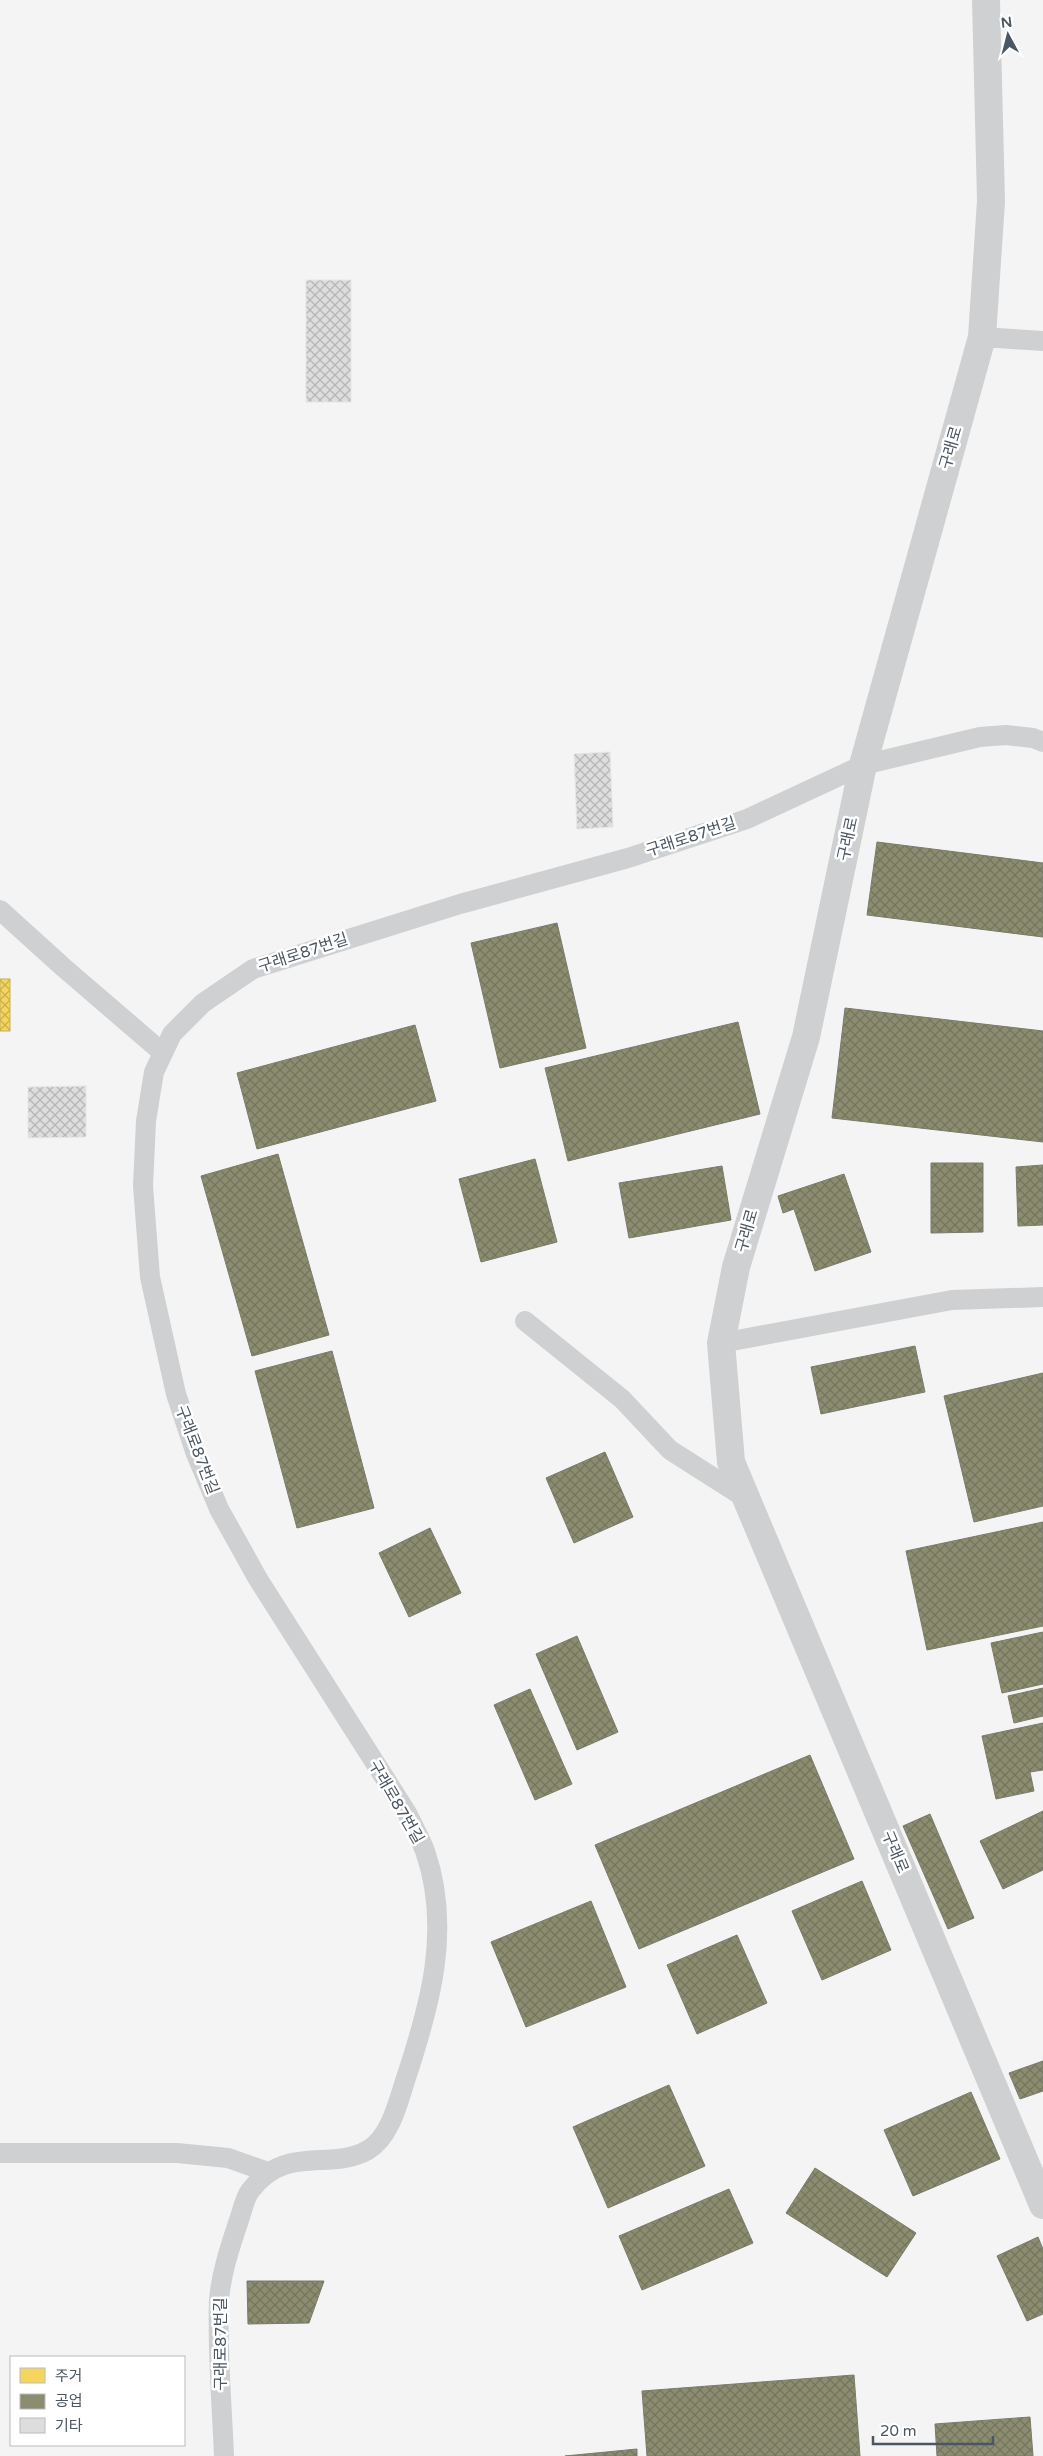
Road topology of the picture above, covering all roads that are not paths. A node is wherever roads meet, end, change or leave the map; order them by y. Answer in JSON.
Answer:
{"nodes":[{"id":1,"x":986,"y":0,"type":"edge"},
{"id":2,"x":982,"y":337,"type":"junction"},
{"id":3,"x":1043,"y":341,"type":"edge"},
{"id":4,"x":1043,"y":742,"type":"edge"},
{"id":5,"x":863,"y":765,"type":"junction"},
{"id":6,"x":0,"y":910,"type":"edge"},
{"id":7,"x":164,"y":1053,"type":"junction"},
{"id":8,"x":1043,"y":1297,"type":"edge"},
{"id":9,"x":525,"y":1322,"type":"dead end"},
{"id":10,"x":722,"y":1343,"type":"junction"},
{"id":11,"x":747,"y":1499,"type":"junction"},
{"id":12,"x":0,"y":2153,"type":"edge"},
{"id":13,"x":268,"y":2172,"type":"junction"},
{"id":14,"x":1043,"y":2205,"type":"edge"},
{"id":15,"x":224,"y":2456,"type":"edge"}],
"edges":[{"from":1,"to":2,"type":"street","name":"구래로"},
{"from":2,"to":3,"type":"lane"},
{"from":2,"to":5,"type":"street","name":"구래로"},
{"from":4,"to":5,"type":"lane","name":"구래로87번길"},
{"from":5,"to":7,"type":"lane","name":"구래로87번길"},
{"from":5,"to":10,"type":"street","name":"구래로"},
{"from":6,"to":7,"type":"lane"},
{"from":7,"to":13,"type":"lane","name":"구래로87번길"},
{"from":8,"to":10,"type":"lane"},
{"from":9,"to":11,"type":"lane"},
{"from":10,"to":11,"type":"street","name":"구래로"},
{"from":11,"to":14,"type":"street","name":"구래로"},
{"from":12,"to":13,"type":"lane"},
{"from":13,"to":15,"type":"lane","name":"구래로87번길"}]}
